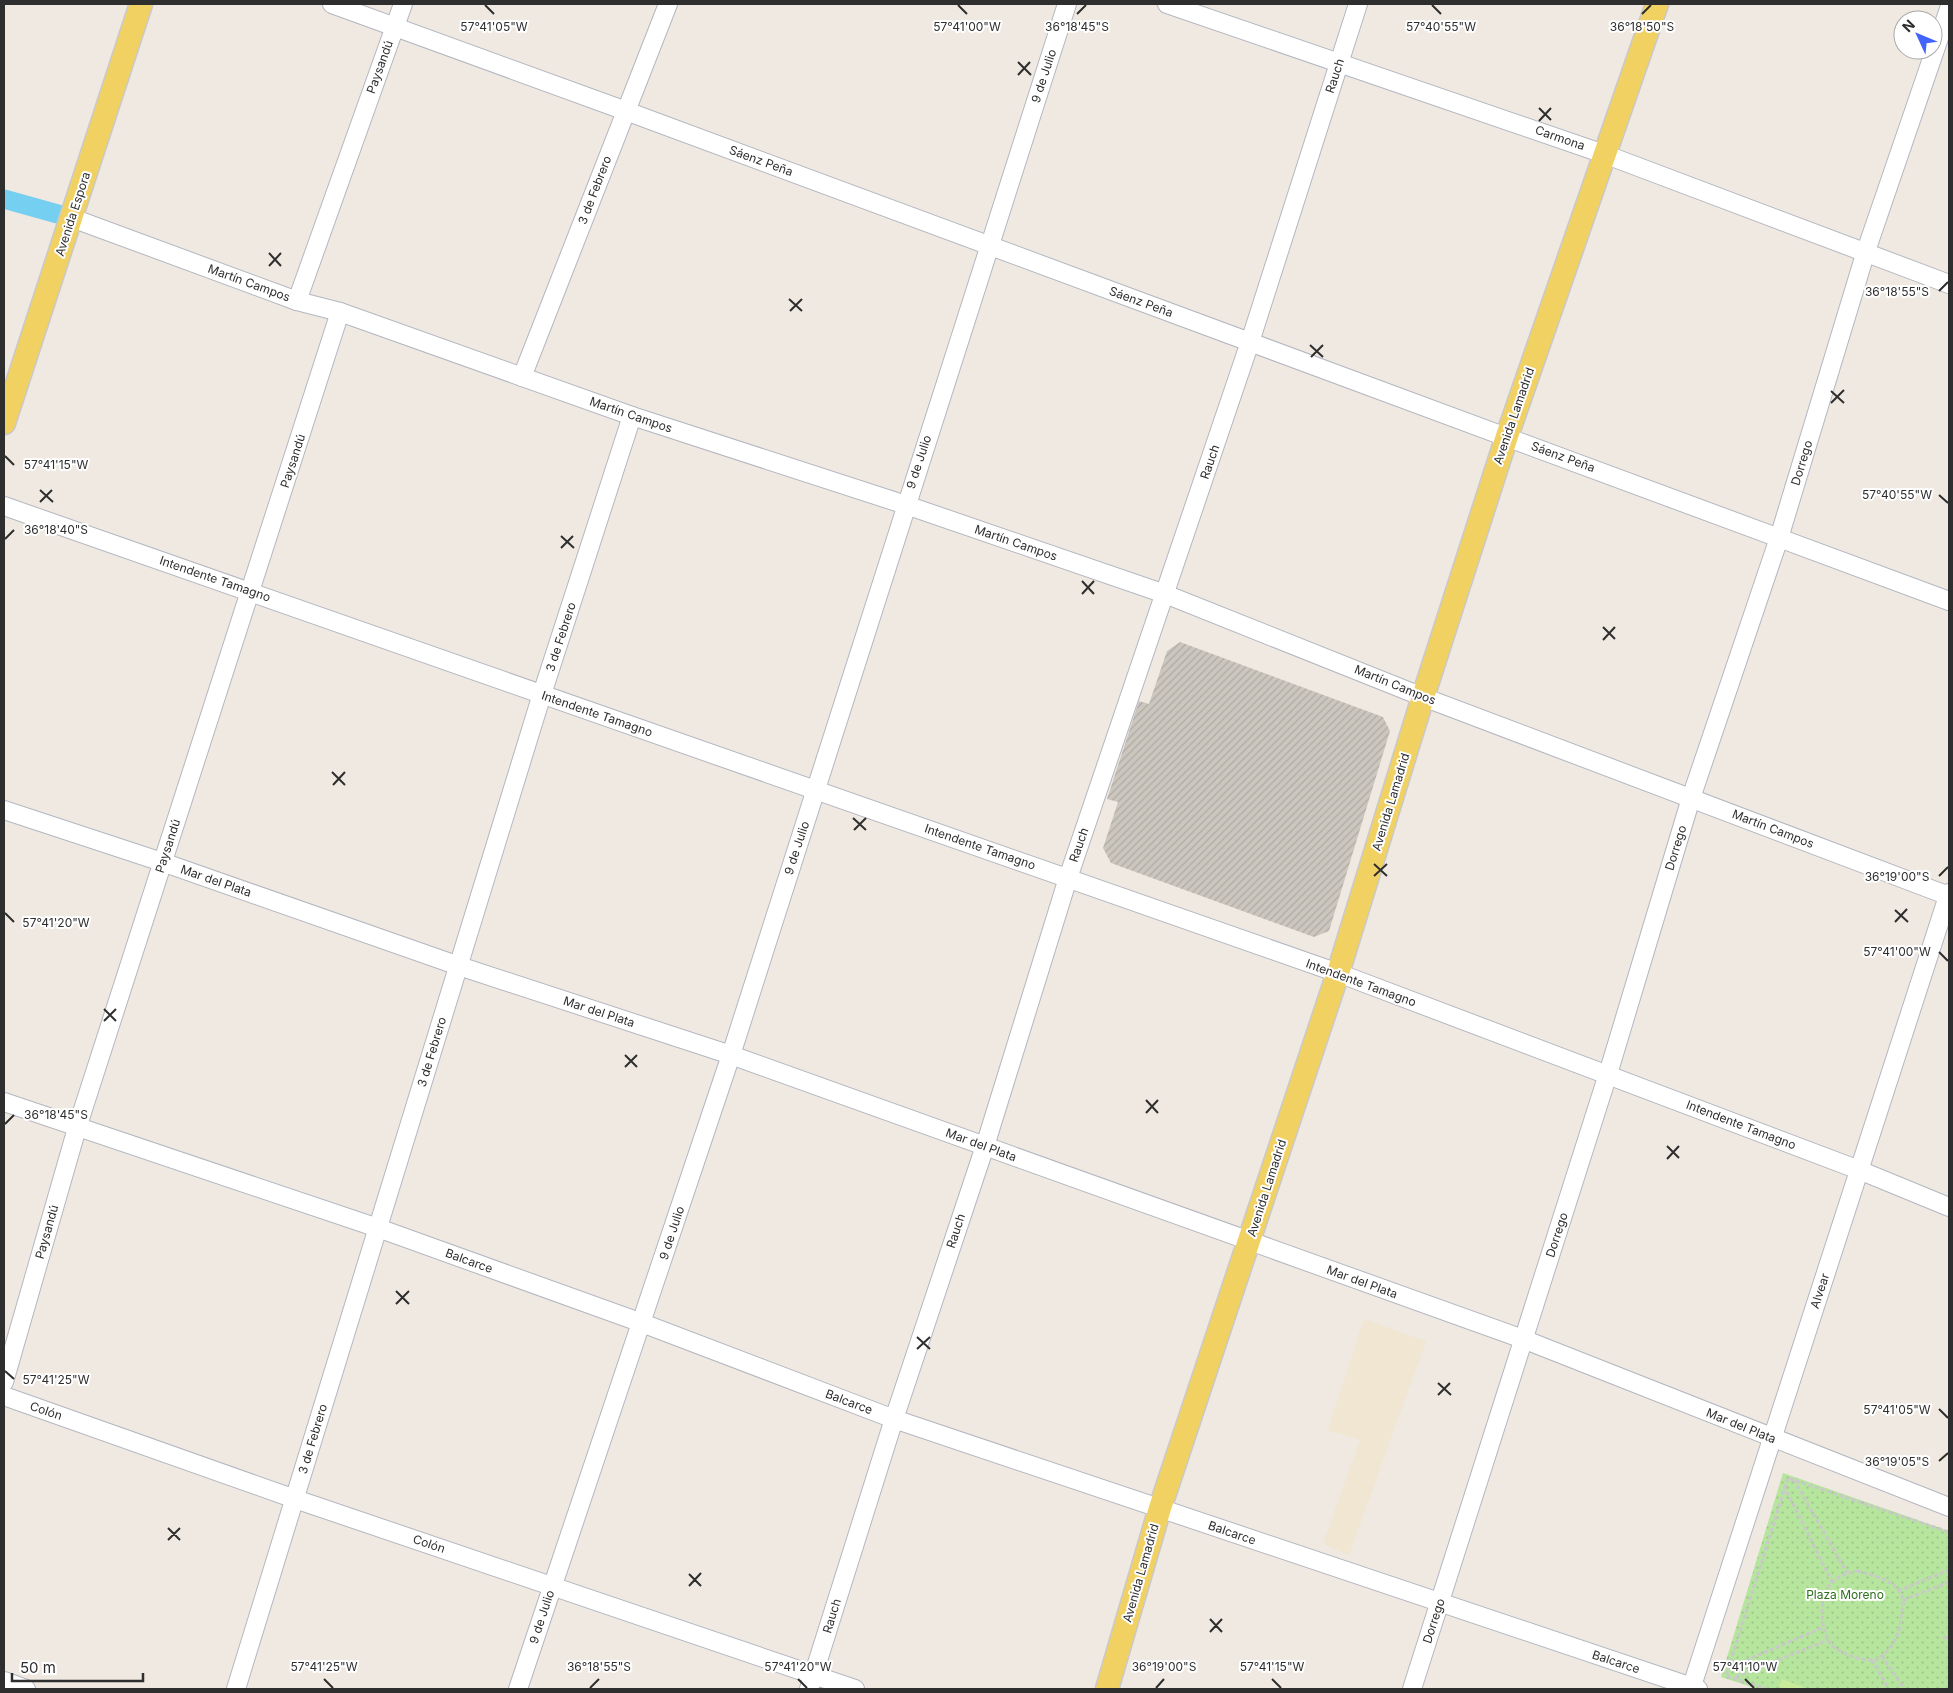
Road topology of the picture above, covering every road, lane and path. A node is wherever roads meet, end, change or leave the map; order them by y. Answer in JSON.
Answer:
{"nodes":[{"id":1,"x":141,"y":4,"type":"edge"},
{"id":2,"x":332,"y":4,"type":"edge"},
{"id":3,"x":403,"y":4,"type":"edge"},
{"id":4,"x":668,"y":4,"type":"edge"},
{"id":5,"x":1067,"y":4,"type":"edge"},
{"id":6,"x":1166,"y":4,"type":"edge"},
{"id":7,"x":1358,"y":4,"type":"edge"},
{"id":8,"x":1657,"y":4,"type":"edge"},
{"id":9,"x":1949,"y":9,"type":"edge"},
{"id":10,"x":395,"y":26,"type":"junction"},
{"id":11,"x":1339,"y":63,"type":"junction"},
{"id":12,"x":626,"y":110,"type":"junction"},
{"id":13,"x":1604,"y":154,"type":"junction"},
{"id":14,"x":72,"y":218,"type":"junction"},
{"id":15,"x":989,"y":246,"type":"junction"},
{"id":16,"x":1866,"y":251,"type":"junction"},
{"id":17,"x":1949,"y":284,"type":"edge"},
{"id":18,"x":297,"y":300,"type":"junction"},
{"id":19,"x":340,"y":312,"type":"junction"},
{"id":20,"x":1250,"y":342,"type":"junction"},
{"id":21,"x":522,"y":377,"type":"junction"},
{"id":22,"x":632,"y":416,"type":"junction"},
{"id":23,"x":4,"y":423,"type":"edge"},
{"id":24,"x":1507,"y":436,"type":"junction"},
{"id":25,"x":906,"y":505,"type":"junction"},
{"id":26,"x":4,"y":506,"type":"edge"},
{"id":27,"x":1779,"y":538,"type":"junction"},
{"id":28,"x":251,"y":591,"type":"junction"},
{"id":29,"x":1165,"y":594,"type":"junction"},
{"id":30,"x":1949,"y":601,"type":"edge"},
{"id":31,"x":542,"y":694,"type":"junction"},
{"id":32,"x":1424,"y":697,"type":"junction"},
{"id":33,"x":815,"y":790,"type":"junction"},
{"id":34,"x":1691,"y":798,"type":"junction"},
{"id":35,"x":4,"y":810,"type":"edge"},
{"id":36,"x":162,"y":862,"type":"junction"},
{"id":37,"x":1068,"y":878,"type":"junction"},
{"id":38,"x":1949,"y":895,"type":"edge"},
{"id":39,"x":459,"y":966,"type":"junction"},
{"id":40,"x":1338,"y":973,"type":"junction"},
{"id":41,"x":731,"y":1055,"type":"junction"},
{"id":42,"x":1608,"y":1074,"type":"junction"},
{"id":43,"x":4,"y":1102,"type":"edge"},
{"id":44,"x":77,"y":1128,"type":"junction"},
{"id":45,"x":985,"y":1146,"type":"junction"},
{"id":46,"x":1859,"y":1170,"type":"junction"},
{"id":47,"x":1949,"y":1206,"type":"edge"},
{"id":48,"x":378,"y":1228,"type":"junction"},
{"id":49,"x":1249,"y":1242,"type":"junction"},
{"id":50,"x":642,"y":1323,"type":"junction"},
{"id":51,"x":1523,"y":1339,"type":"junction"},
{"id":52,"x":4,"y":1382,"type":"edge"},
{"id":53,"x":4,"y":1396,"type":"edge"},
{"id":54,"x":894,"y":1419,"type":"junction"},
{"id":55,"x":1773,"y":1438,"type":"junction"},
{"id":56,"x":1794,"y":1480,"type":"junction"},
{"id":57,"x":1784,"y":1486,"type":"junction"},
{"id":58,"x":295,"y":1498,"type":"junction"},
{"id":59,"x":1949,"y":1507,"type":"edge"},
{"id":60,"x":1160,"y":1508,"type":"junction"},
{"id":61,"x":1949,"y":1532,"type":"edge"},
{"id":62,"x":1949,"y":1570,"type":"edge"},
{"id":63,"x":1846,"y":1573,"type":"junction"},
{"id":64,"x":1832,"y":1582,"type":"junction"},
{"id":65,"x":1949,"y":1582,"type":"edge"},
{"id":66,"x":553,"y":1585,"type":"junction"},
{"id":67,"x":1898,"y":1591,"type":"junction"},
{"id":68,"x":1903,"y":1600,"type":"junction"},
{"id":69,"x":1440,"y":1603,"type":"junction"},
{"id":70,"x":1824,"y":1627,"type":"junction"},
{"id":71,"x":1943,"y":1637,"type":"dead end"},
{"id":72,"x":1949,"y":1639,"type":"edge"},
{"id":73,"x":1828,"y":1640,"type":"junction"},
{"id":74,"x":1882,"y":1656,"type":"junction"},
{"id":75,"x":1872,"y":1660,"type":"junction"},
{"id":76,"x":1728,"y":1668,"type":"junction"},
{"id":77,"x":1734,"y":1678,"type":"junction"},
{"id":78,"x":4,"y":1681,"type":"edge"},
{"id":79,"x":811,"y":1682,"type":"edge"},
{"id":80,"x":1694,"y":1688,"type":"edge"},
{"id":81,"x":26,"y":1689,"type":"edge"},
{"id":82,"x":236,"y":1689,"type":"edge"},
{"id":83,"x":518,"y":1689,"type":"edge"},
{"id":84,"x":855,"y":1689,"type":"edge"},
{"id":85,"x":1107,"y":1689,"type":"edge"},
{"id":86,"x":1412,"y":1689,"type":"edge"},
{"id":87,"x":1768,"y":1689,"type":"edge"},
{"id":88,"x":1889,"y":1689,"type":"edge"},
{"id":89,"x":1904,"y":1689,"type":"edge"}],
"edges":[{"from":1,"to":14,"type":"main road","name":"Avenida Espora"},
{"from":2,"to":10,"type":"street","name":"Sáenz Peña"},
{"from":3,"to":10,"type":"street","name":"Paysandú"},
{"from":4,"to":12,"type":"street","name":"3 de Febrero"},
{"from":5,"to":15,"type":"street","name":"9 de Julio"},
{"from":6,"to":11,"type":"street","name":"Carmona"},
{"from":7,"to":11,"type":"street","name":"Rauch"},
{"from":8,"to":13,"type":"main road","name":"Avenida Lamadrid"},
{"from":9,"to":16,"type":"street","name":"Dorrego"},
{"from":10,"to":12,"type":"street","name":"Sáenz Peña"},
{"from":10,"to":18,"type":"street","name":"Paysandú"},
{"from":11,"to":13,"type":"street","name":"Carmona"},
{"from":11,"to":20,"type":"street","name":"Rauch"},
{"from":12,"to":15,"type":"street","name":"Sáenz Peña"},
{"from":12,"to":21,"type":"street","name":"3 de Febrero"},
{"from":13,"to":16,"type":"street","name":"Carmona"},
{"from":13,"to":24,"type":"main road","name":"Avenida Lamadrid"},
{"from":14,"to":18,"type":"street","name":"Martín Campos"},
{"from":14,"to":23,"type":"main road","name":"Avenida Espora"},
{"from":15,"to":20,"type":"street","name":"Sáenz Peña"},
{"from":15,"to":25,"type":"street","name":"9 de Julio"},
{"from":16,"to":17,"type":"street","name":"Carmona"},
{"from":16,"to":27,"type":"street","name":"Dorrego"},
{"from":18,"to":19,"type":"street","name":"Martín Campos"},
{"from":19,"to":21,"type":"street","name":"Martín Campos"},
{"from":19,"to":28,"type":"street","name":"Paysandú"},
{"from":20,"to":24,"type":"street","name":"Sáenz Peña"},
{"from":20,"to":29,"type":"street","name":"Rauch"},
{"from":21,"to":22,"type":"street","name":"Martín Campos"},
{"from":22,"to":25,"type":"street","name":"Martín Campos"},
{"from":22,"to":31,"type":"street","name":"3 de Febrero"},
{"from":24,"to":27,"type":"street","name":"Sáenz Peña"},
{"from":24,"to":32,"type":"main road","name":"Avenida Lamadrid"},
{"from":25,"to":29,"type":"street","name":"Martín Campos"},
{"from":25,"to":33,"type":"street","name":"9 de Julio"},
{"from":26,"to":28,"type":"street","name":"Intendente Tamagno"},
{"from":27,"to":30,"type":"street","name":"Sáenz Peña"},
{"from":27,"to":34,"type":"street","name":"Dorrego"},
{"from":28,"to":31,"type":"street","name":"Intendente Tamagno"},
{"from":28,"to":36,"type":"street","name":"Paysandú"},
{"from":29,"to":32,"type":"street","name":"Martín Campos"},
{"from":29,"to":37,"type":"street","name":"Rauch"},
{"from":31,"to":33,"type":"street","name":"Intendente Tamagno"},
{"from":31,"to":39,"type":"street","name":"3 de Febrero"},
{"from":32,"to":34,"type":"street","name":"Martín Campos"},
{"from":32,"to":40,"type":"main road","name":"Avenida Lamadrid"},
{"from":33,"to":37,"type":"street","name":"Intendente Tamagno"},
{"from":33,"to":41,"type":"street","name":"9 de Julio"},
{"from":34,"to":38,"type":"street","name":"Martín Campos"},
{"from":34,"to":42,"type":"street","name":"Dorrego"},
{"from":35,"to":36,"type":"street","name":"Mar del Plata"},
{"from":36,"to":39,"type":"street","name":"Mar del Plata"},
{"from":36,"to":44,"type":"street","name":"Paysandú"},
{"from":37,"to":40,"type":"street","name":"Intendente Tamagno"},
{"from":37,"to":45,"type":"street","name":"Rauch"},
{"from":38,"to":46,"type":"street","name":"Alvear"},
{"from":39,"to":41,"type":"street","name":"Mar del Plata"},
{"from":39,"to":48,"type":"street","name":"3 de Febrero"},
{"from":40,"to":42,"type":"street","name":"Intendente Tamagno"},
{"from":40,"to":49,"type":"main road","name":"Avenida Lamadrid"},
{"from":41,"to":45,"type":"street","name":"Mar del Plata"},
{"from":41,"to":50,"type":"street","name":"9 de Julio"},
{"from":42,"to":46,"type":"street","name":"Intendente Tamagno"},
{"from":42,"to":51,"type":"street","name":"Dorrego"},
{"from":43,"to":44,"type":"street","name":"Balcarce"},
{"from":44,"to":48,"type":"street","name":"Balcarce"},
{"from":44,"to":52,"type":"street","name":"Paysandú"},
{"from":45,"to":49,"type":"street","name":"Mar del Plata"},
{"from":45,"to":54,"type":"street","name":"Rauch"},
{"from":46,"to":47,"type":"street","name":"Intendente Tamagno"},
{"from":46,"to":55,"type":"street","name":"Alvear"},
{"from":48,"to":50,"type":"street","name":"Balcarce"},
{"from":48,"to":58,"type":"street","name":"3 de Febrero"},
{"from":49,"to":51,"type":"street","name":"Mar del Plata"},
{"from":49,"to":60,"type":"main road","name":"Avenida Lamadrid"},
{"from":50,"to":54,"type":"street","name":"Balcarce"},
{"from":50,"to":66,"type":"street","name":"9 de Julio"},
{"from":51,"to":55,"type":"street","name":"Mar del Plata"},
{"from":51,"to":69,"type":"street","name":"Dorrego"},
{"from":53,"to":58,"type":"street","name":"Colón"},
{"from":54,"to":60,"type":"street","name":"Balcarce"},
{"from":54,"to":79,"type":"street","name":"Rauch"},
{"from":55,"to":59,"type":"street","name":"Mar del Plata"},
{"from":55,"to":80,"type":"street","name":"Alvear"},
{"from":56,"to":57,"type":"path"},
{"from":56,"to":61,"type":"path"},
{"from":56,"to":63,"type":"path"},
{"from":57,"to":64,"type":"path"},
{"from":57,"to":76,"type":"path"},
{"from":58,"to":66,"type":"street","name":"Colón"},
{"from":58,"to":82,"type":"street","name":"3 de Febrero"},
{"from":60,"to":69,"type":"street","name":"Balcarce"},
{"from":60,"to":85,"type":"main road","name":"Avenida Lamadrid"},
{"from":62,"to":67,"type":"path"},
{"from":63,"to":64,"type":"path"},
{"from":63,"to":67,"type":"path"},
{"from":64,"to":70,"type":"path"},
{"from":65,"to":68,"type":"path"},
{"from":66,"to":79,"type":"street","name":"Colón"},
{"from":66,"to":83,"type":"street","name":"9 de Julio"},
{"from":67,"to":68,"type":"path"},
{"from":68,"to":74,"type":"path"},
{"from":69,"to":80,"type":"street","name":"Balcarce"},
{"from":69,"to":86,"type":"street","name":"Dorrego"},
{"from":70,"to":73,"type":"path"},
{"from":70,"to":76,"type":"path"},
{"from":71,"to":72,"type":"path"},
{"from":73,"to":75,"type":"path"},
{"from":73,"to":77,"type":"path"},
{"from":74,"to":75,"type":"path"},
{"from":74,"to":89,"type":"path"},
{"from":75,"to":88,"type":"path"},
{"from":76,"to":77,"type":"path"},
{"from":77,"to":87,"type":"path"},
{"from":78,"to":81,"type":"street"},
{"from":79,"to":84,"type":"street","name":"Colón"}]}
